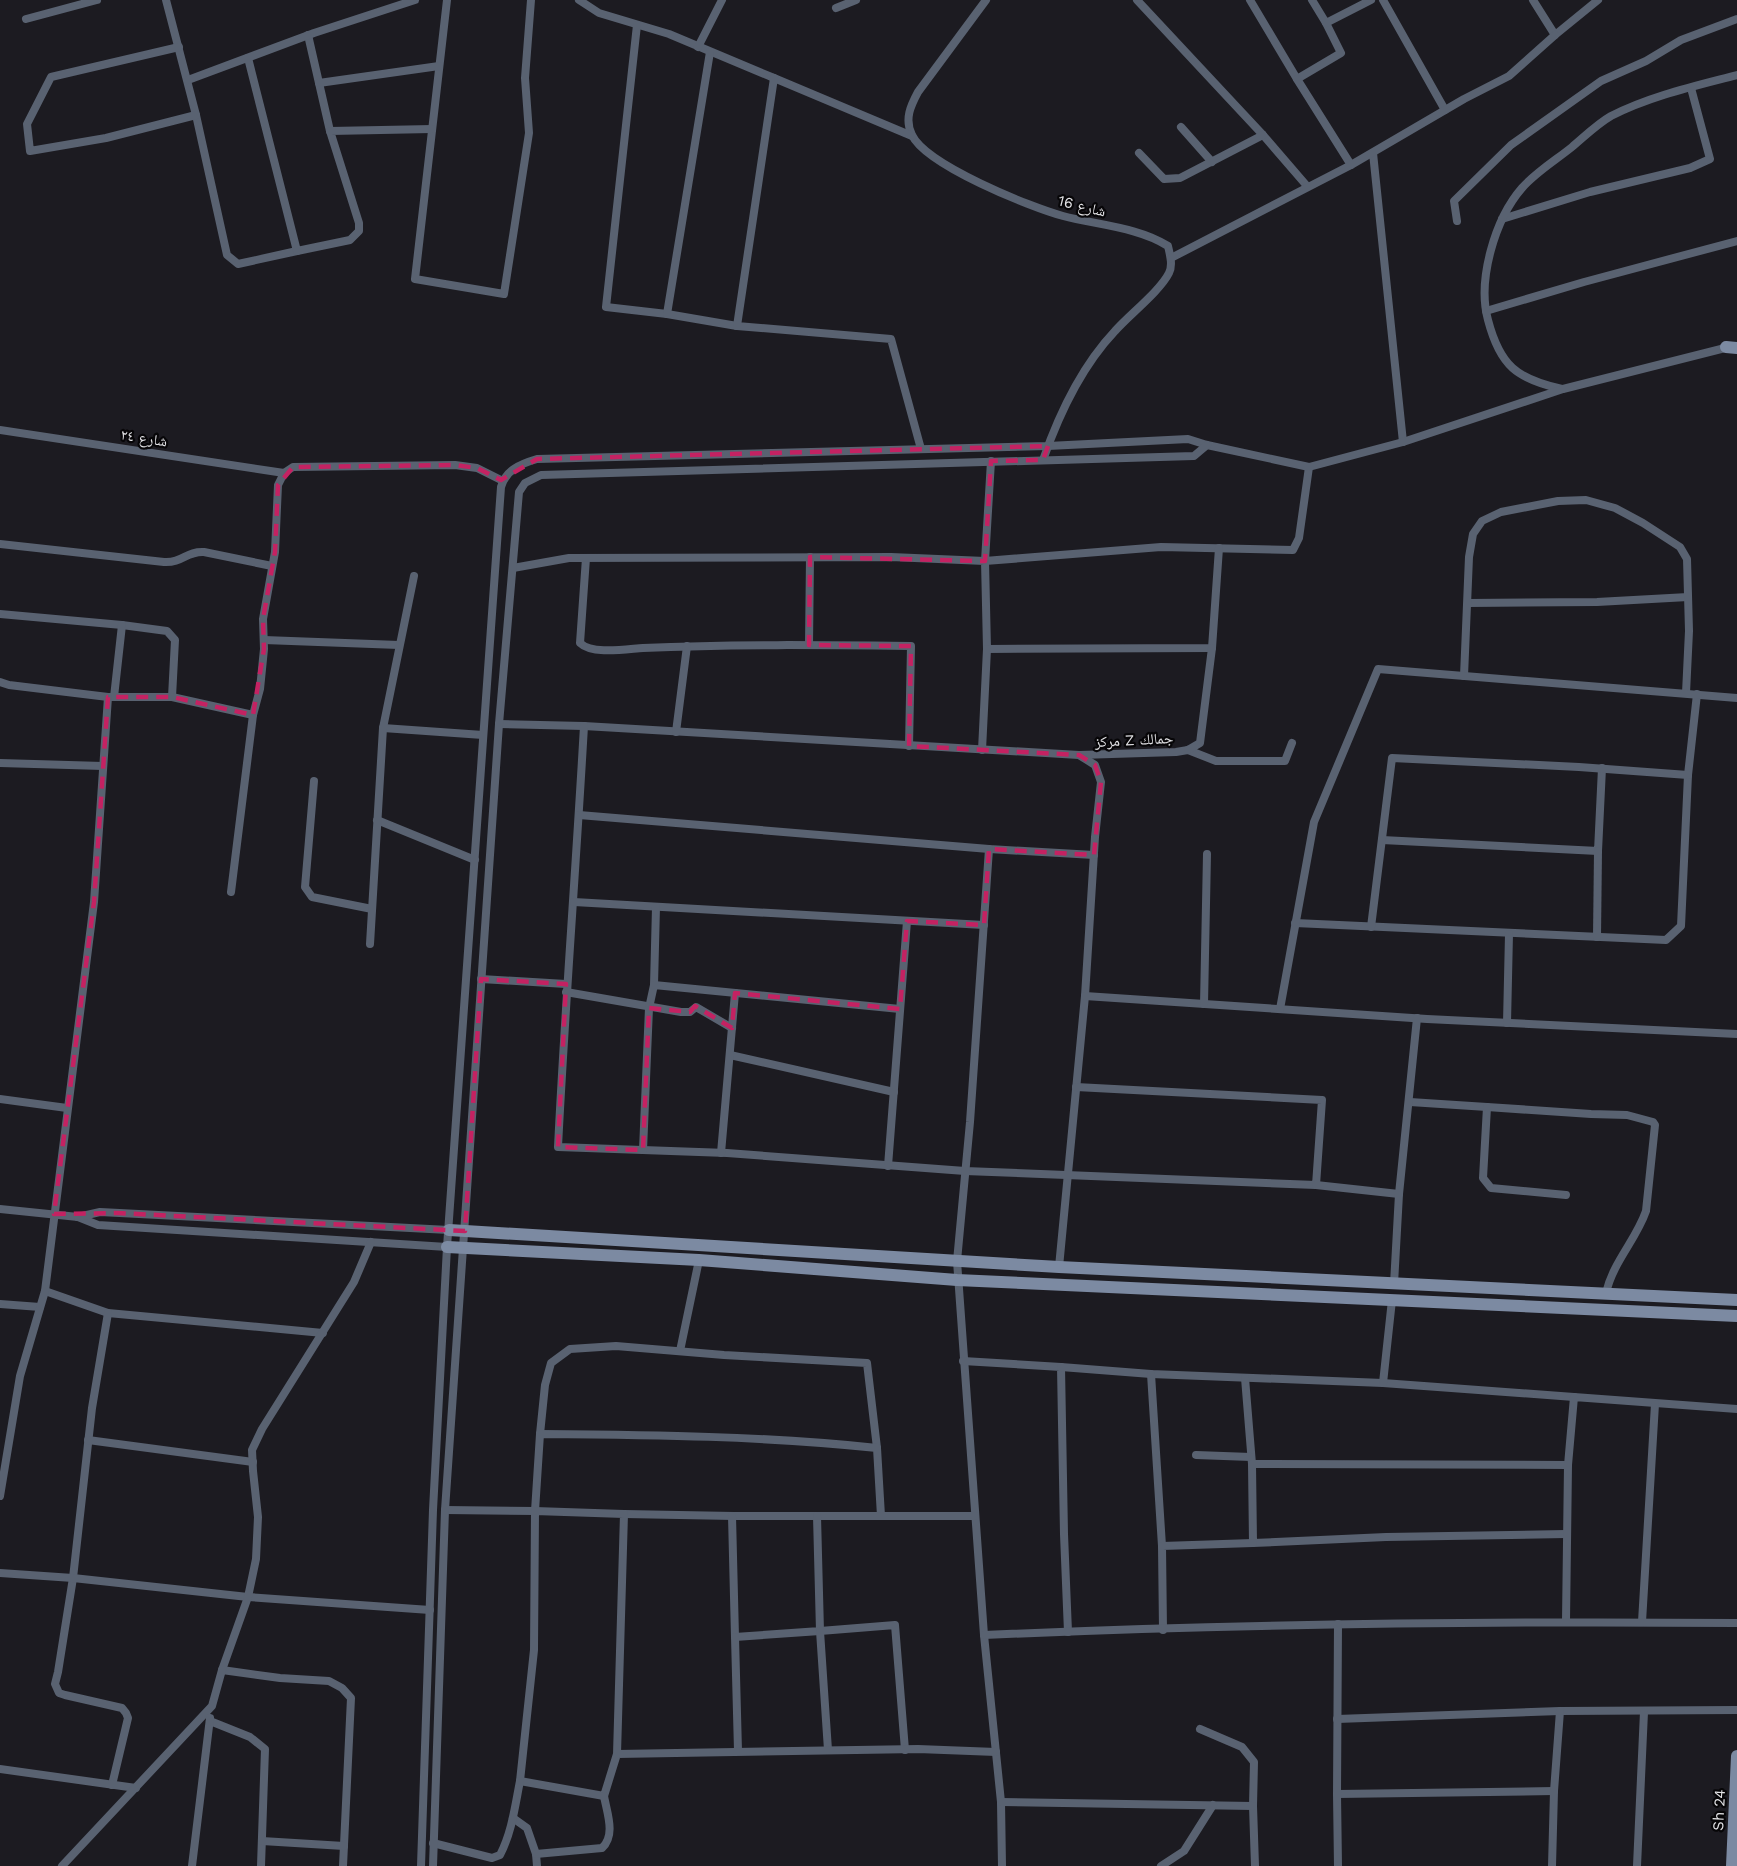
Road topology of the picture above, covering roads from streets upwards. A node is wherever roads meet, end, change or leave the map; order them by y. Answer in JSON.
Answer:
{"nodes":[{"id":1,"x":97,"y":0,"type":"edge"},
{"id":2,"x":166,"y":0,"type":"edge"},
{"id":3,"x":416,"y":0,"type":"edge"},
{"id":4,"x":447,"y":0,"type":"edge"},
{"id":5,"x":531,"y":0,"type":"edge"},
{"id":6,"x":579,"y":0,"type":"edge"},
{"id":7,"x":722,"y":0,"type":"edge"},
{"id":8,"x":856,"y":0,"type":"edge"},
{"id":9,"x":986,"y":0,"type":"edge"},
{"id":10,"x":1137,"y":0,"type":"edge"},
{"id":11,"x":1250,"y":0,"type":"edge"},
{"id":12,"x":1311,"y":0,"type":"edge"},
{"id":13,"x":1371,"y":0,"type":"edge"},
{"id":14,"x":1383,"y":0,"type":"edge"},
{"id":15,"x":1533,"y":0,"type":"edge"},
{"id":16,"x":1598,"y":0,"type":"edge"},
{"id":17,"x":836,"y":8,"type":"dead end"},
{"id":18,"x":26,"y":19,"type":"dead end"},
{"id":19,"x":1737,"y":19,"type":"edge"},
{"id":20,"x":1326,"y":23,"type":"junction"},
{"id":21,"x":638,"y":25,"type":"junction"},
{"id":22,"x":308,"y":35,"type":"junction"},
{"id":23,"x":1555,"y":35,"type":"junction"},
{"id":24,"x":179,"y":47,"type":"junction"},
{"id":25,"x":698,"y":47,"type":"junction"},
{"id":26,"x":710,"y":51,"type":"junction"},
{"id":27,"x":248,"y":58,"type":"junction"},
{"id":28,"x":439,"y":66,"type":"junction"},
{"id":29,"x":1737,"y":75,"type":"edge"},
{"id":30,"x":774,"y":78,"type":"junction"},
{"id":31,"x":1297,"y":79,"type":"junction"},
{"id":32,"x":188,"y":80,"type":"junction"},
{"id":33,"x":319,"y":83,"type":"junction"},
{"id":34,"x":1691,"y":87,"type":"junction"},
{"id":35,"x":1445,"y":110,"type":"junction"},
{"id":36,"x":196,"y":115,"type":"junction"},
{"id":37,"x":1182,"y":127,"type":"dead end"},
{"id":38,"x":432,"y":129,"type":"junction"},
{"id":39,"x":330,"y":131,"type":"junction"},
{"id":40,"x":1263,"y":135,"type":"junction"},
{"id":41,"x":912,"y":136,"type":"junction"},
{"id":42,"x":1139,"y":153,"type":"dead end"},
{"id":43,"x":1373,"y":153,"type":"junction"},
{"id":44,"x":1212,"y":162,"type":"junction"},
{"id":45,"x":1351,"y":165,"type":"junction"},
{"id":46,"x":1307,"y":186,"type":"junction"},
{"id":47,"x":1502,"y":219,"type":"junction"},
{"id":48,"x":1457,"y":221,"type":"dead end"},
{"id":49,"x":1737,"y":241,"type":"edge"},
{"id":50,"x":297,"y":251,"type":"junction"},
{"id":51,"x":1171,"y":258,"type":"junction"},
{"id":52,"x":1486,"y":310,"type":"junction"},
{"id":53,"x":667,"y":314,"type":"junction"},
{"id":54,"x":736,"y":326,"type":"junction"},
{"id":55,"x":1733,"y":347,"type":"edge"},
{"id":56,"x":1563,"y":389,"type":"junction"},
{"id":57,"x":0,"y":430,"type":"edge"},
{"id":58,"x":1404,"y":442,"type":"junction"},
{"id":59,"x":1207,"y":445,"type":"junction"},
{"id":60,"x":1048,"y":446,"type":"junction"},
{"id":61,"x":921,"y":449,"type":"junction"},
{"id":62,"x":1043,"y":460,"type":"junction"},
{"id":63,"x":991,"y":461,"type":"junction"},
{"id":64,"x":1309,"y":466,"type":"junction"},
{"id":65,"x":284,"y":473,"type":"junction"},
{"id":66,"x":503,"y":481,"type":"junction"},
{"id":67,"x":0,"y":544,"type":"edge"},
{"id":68,"x":1219,"y":548,"type":"junction"},
{"id":69,"x":810,"y":557,"type":"junction"},
{"id":70,"x":586,"y":558,"type":"junction"},
{"id":71,"x":985,"y":561,"type":"junction"},
{"id":72,"x":272,"y":566,"type":"junction"},
{"id":73,"x":513,"y":568,"type":"junction"},
{"id":74,"x":414,"y":576,"type":"dead end"},
{"id":75,"x":1688,"y":597,"type":"junction"},
{"id":76,"x":1467,"y":603,"type":"junction"},
{"id":77,"x":0,"y":614,"type":"edge"},
{"id":78,"x":122,"y":625,"type":"junction"},
{"id":79,"x":264,"y":640,"type":"junction"},
{"id":80,"x":399,"y":645,"type":"junction"},
{"id":81,"x":809,"y":645,"type":"junction"},
{"id":82,"x":687,"y":646,"type":"junction"},
{"id":83,"x":1212,"y":648,"type":"junction"},
{"id":84,"x":987,"y":649,"type":"junction"},
{"id":85,"x":1464,"y":676,"type":"junction"},
{"id":86,"x":0,"y":682,"type":"edge"},
{"id":87,"x":1686,"y":693,"type":"junction"},
{"id":88,"x":1697,"y":694,"type":"junction"},
{"id":89,"x":111,"y":697,"type":"junction"},
{"id":90,"x":171,"y":697,"type":"junction"},
{"id":91,"x":1737,"y":698,"type":"edge"},
{"id":92,"x":253,"y":715,"type":"junction"},
{"id":93,"x":500,"y":724,"type":"junction"},
{"id":94,"x":584,"y":726,"type":"junction"},
{"id":95,"x":383,"y":728,"type":"junction"},
{"id":96,"x":676,"y":732,"type":"junction"},
{"id":97,"x":483,"y":735,"type":"junction"},
{"id":98,"x":1292,"y":743,"type":"dead end"},
{"id":99,"x":909,"y":746,"type":"junction"},
{"id":100,"x":982,"y":750,"type":"junction"},
{"id":101,"x":1188,"y":750,"type":"junction"},
{"id":102,"x":1079,"y":755,"type":"junction"},
{"id":103,"x":0,"y":763,"type":"edge"},
{"id":104,"x":103,"y":766,"type":"junction"},
{"id":105,"x":1602,"y":768,"type":"junction"},
{"id":106,"x":1688,"y":775,"type":"junction"},
{"id":107,"x":314,"y":781,"type":"dead end"},
{"id":108,"x":579,"y":815,"type":"junction"},
{"id":109,"x":377,"y":820,"type":"junction"},
{"id":110,"x":1382,"y":840,"type":"junction"},
{"id":111,"x":989,"y":849,"type":"junction"},
{"id":112,"x":1598,"y":851,"type":"junction"},
{"id":113,"x":1206,"y":854,"type":"dead end"},
{"id":114,"x":1094,"y":855,"type":"junction"},
{"id":115,"x":475,"y":860,"type":"junction"},
{"id":116,"x":231,"y":892,"type":"dead end"},
{"id":117,"x":574,"y":902,"type":"junction"},
{"id":118,"x":656,"y":907,"type":"junction"},
{"id":119,"x":372,"y":909,"type":"junction"},
{"id":120,"x":907,"y":921,"type":"junction"},
{"id":121,"x":1295,"y":923,"type":"junction"},
{"id":122,"x":984,"y":925,"type":"junction"},
{"id":123,"x":1371,"y":927,"type":"junction"},
{"id":124,"x":1509,"y":934,"type":"junction"},
{"id":125,"x":1597,"y":937,"type":"junction"},
{"id":126,"x":370,"y":944,"type":"dead end"},
{"id":127,"x":481,"y":979,"type":"junction"},
{"id":128,"x":654,"y":985,"type":"junction"},
{"id":129,"x":566,"y":988,"type":"junction"},
{"id":130,"x":735,"y":993,"type":"junction"},
{"id":131,"x":1085,"y":996,"type":"junction"},
{"id":132,"x":1204,"y":1004,"type":"junction"},
{"id":133,"x":649,"y":1008,"type":"junction"},
{"id":134,"x":900,"y":1009,"type":"junction"},
{"id":135,"x":1280,"y":1009,"type":"junction"},
{"id":136,"x":1418,"y":1018,"type":"junction"},
{"id":137,"x":1507,"y":1023,"type":"junction"},
{"id":138,"x":732,"y":1028,"type":"junction"},
{"id":139,"x":1737,"y":1034,"type":"edge"},
{"id":140,"x":730,"y":1055,"type":"junction"},
{"id":141,"x":1076,"y":1087,"type":"junction"},
{"id":142,"x":894,"y":1092,"type":"junction"},
{"id":143,"x":0,"y":1099,"type":"edge"},
{"id":144,"x":1410,"y":1102,"type":"junction"},
{"id":145,"x":1487,"y":1107,"type":"junction"},
{"id":146,"x":67,"y":1108,"type":"junction"},
{"id":147,"x":643,"y":1150,"type":"junction"},
{"id":148,"x":721,"y":1153,"type":"junction"},
{"id":149,"x":888,"y":1166,"type":"junction"},
{"id":150,"x":965,"y":1172,"type":"junction"},
{"id":151,"x":1067,"y":1175,"type":"junction"},
{"id":152,"x":1316,"y":1185,"type":"junction"},
{"id":153,"x":1399,"y":1194,"type":"junction"},
{"id":154,"x":1566,"y":1195,"type":"dead end"},
{"id":155,"x":0,"y":1209,"type":"edge"},
{"id":156,"x":54,"y":1215,"type":"junction"},
{"id":157,"x":78,"y":1217,"type":"junction"},
{"id":158,"x":449,"y":1230,"type":"junction"},
{"id":159,"x":465,"y":1230,"type":"junction"},
{"id":160,"x":371,"y":1242,"type":"junction"},
{"id":161,"x":447,"y":1247,"type":"junction"},
{"id":162,"x":464,"y":1248,"type":"junction"},
{"id":163,"x":699,"y":1260,"type":"junction"},
{"id":164,"x":957,"y":1261,"type":"junction"},
{"id":165,"x":1059,"y":1267,"type":"junction"},
{"id":166,"x":957,"y":1280,"type":"junction"},
{"id":167,"x":1394,"y":1284,"type":"junction"},
{"id":168,"x":45,"y":1291,"type":"junction"},
{"id":169,"x":1606,"y":1293,"type":"junction"},
{"id":170,"x":1392,"y":1300,"type":"junction"},
{"id":171,"x":1737,"y":1300,"type":"edge"},
{"id":172,"x":0,"y":1304,"type":"edge"},
{"id":173,"x":40,"y":1307,"type":"junction"},
{"id":174,"x":108,"y":1313,"type":"junction"},
{"id":175,"x":1737,"y":1316,"type":"edge"},
{"id":176,"x":323,"y":1333,"type":"junction"},
{"id":177,"x":680,"y":1351,"type":"junction"},
{"id":178,"x":963,"y":1361,"type":"junction"},
{"id":179,"x":1062,"y":1367,"type":"junction"},
{"id":180,"x":1150,"y":1374,"type":"junction"},
{"id":181,"x":1245,"y":1378,"type":"junction"},
{"id":182,"x":1383,"y":1383,"type":"junction"},
{"id":183,"x":1574,"y":1397,"type":"junction"},
{"id":184,"x":1655,"y":1404,"type":"junction"},
{"id":185,"x":1737,"y":1409,"type":"edge"},
{"id":186,"x":540,"y":1434,"type":"junction"},
{"id":187,"x":88,"y":1440,"type":"junction"},
{"id":188,"x":877,"y":1448,"type":"junction"},
{"id":189,"x":1196,"y":1455,"type":"dead end"},
{"id":190,"x":1251,"y":1461,"type":"junction"},
{"id":191,"x":253,"y":1462,"type":"junction"},
{"id":192,"x":1568,"y":1465,"type":"junction"},
{"id":193,"x":0,"y":1496,"type":"edge"},
{"id":194,"x":445,"y":1510,"type":"junction"},
{"id":195,"x":535,"y":1511,"type":"junction"},
{"id":196,"x":624,"y":1514,"type":"junction"},
{"id":197,"x":732,"y":1516,"type":"junction"},
{"id":198,"x":817,"y":1516,"type":"junction"},
{"id":199,"x":881,"y":1516,"type":"junction"},
{"id":200,"x":975,"y":1516,"type":"junction"},
{"id":201,"x":1566,"y":1534,"type":"junction"},
{"id":202,"x":1253,"y":1543,"type":"junction"},
{"id":203,"x":1162,"y":1546,"type":"junction"},
{"id":204,"x":0,"y":1573,"type":"edge"},
{"id":205,"x":73,"y":1578,"type":"junction"},
{"id":206,"x":248,"y":1597,"type":"junction"},
{"id":207,"x":430,"y":1610,"type":"junction"},
{"id":208,"x":1566,"y":1621,"type":"junction"},
{"id":209,"x":1642,"y":1622,"type":"junction"},
{"id":210,"x":1737,"y":1623,"type":"edge"},
{"id":211,"x":1338,"y":1624,"type":"junction"},
{"id":212,"x":1163,"y":1630,"type":"junction"},
{"id":213,"x":820,"y":1631,"type":"junction"},
{"id":214,"x":1068,"y":1632,"type":"junction"},
{"id":215,"x":984,"y":1635,"type":"junction"},
{"id":216,"x":735,"y":1637,"type":"junction"},
{"id":217,"x":222,"y":1670,"type":"junction"},
{"id":218,"x":212,"y":1706,"type":"junction"},
{"id":219,"x":1737,"y":1710,"type":"edge"},
{"id":220,"x":1560,"y":1711,"type":"junction"},
{"id":221,"x":1644,"y":1712,"type":"junction"},
{"id":222,"x":1337,"y":1719,"type":"junction"},
{"id":223,"x":210,"y":1721,"type":"junction"},
{"id":224,"x":1200,"y":1729,"type":"dead end"},
{"id":225,"x":828,"y":1750,"type":"junction"},
{"id":226,"x":905,"y":1750,"type":"junction"},
{"id":227,"x":738,"y":1751,"type":"junction"},
{"id":228,"x":996,"y":1752,"type":"junction"},
{"id":229,"x":618,"y":1754,"type":"junction"},
{"id":230,"x":1737,"y":1756,"type":"edge"},
{"id":231,"x":0,"y":1769,"type":"edge"},
{"id":232,"x":520,"y":1781,"type":"junction"},
{"id":233,"x":112,"y":1785,"type":"junction"},
{"id":234,"x":136,"y":1788,"type":"junction"},
{"id":235,"x":1554,"y":1791,"type":"junction"},
{"id":236,"x":1336,"y":1794,"type":"junction"},
{"id":237,"x":604,"y":1796,"type":"junction"},
{"id":238,"x":1001,"y":1802,"type":"junction"},
{"id":239,"x":1213,"y":1805,"type":"junction"},
{"id":240,"x":1253,"y":1806,"type":"junction"},
{"id":241,"x":513,"y":1818,"type":"junction"},
{"id":242,"x":262,"y":1841,"type":"junction"},
{"id":243,"x":434,"y":1843,"type":"junction"},
{"id":244,"x":344,"y":1846,"type":"junction"},
{"id":245,"x":536,"y":1854,"type":"junction"},
{"id":246,"x":62,"y":1866,"type":"edge"},
{"id":247,"x":192,"y":1866,"type":"edge"},
{"id":248,"x":261,"y":1866,"type":"edge"},
{"id":249,"x":343,"y":1866,"type":"edge"},
{"id":250,"x":421,"y":1866,"type":"edge"},
{"id":251,"x":433,"y":1866,"type":"edge"},
{"id":252,"x":537,"y":1866,"type":"edge"},
{"id":253,"x":1002,"y":1866,"type":"edge"},
{"id":254,"x":1161,"y":1866,"type":"edge"},
{"id":255,"x":1254,"y":1866,"type":"edge"},
{"id":256,"x":1338,"y":1866,"type":"edge"},
{"id":257,"x":1552,"y":1866,"type":"edge"},
{"id":258,"x":1637,"y":1866,"type":"edge"},
{"id":259,"x":1732,"y":1866,"type":"edge"}],
"edges":[{"from":1,"to":18,"type":"street"},
{"from":2,"to":24,"type":"street"},
{"from":3,"to":22,"type":"street"},
{"from":4,"to":28,"type":"street"},
{"from":5,"to":38,"type":"street"},
{"from":6,"to":21,"type":"street","name":"شارع 16"},
{"from":7,"to":25,"type":"street"},
{"from":8,"to":17,"type":"street"},
{"from":9,"to":41,"type":"street"},
{"from":10,"to":40,"type":"street"},
{"from":11,"to":31,"type":"street"},
{"from":12,"to":20,"type":"street"},
{"from":13,"to":20,"type":"street"},
{"from":14,"to":35,"type":"street"},
{"from":15,"to":23,"type":"street"},
{"from":16,"to":23,"type":"street"},
{"from":19,"to":48,"type":"street"},
{"from":20,"to":31,"type":"street"},
{"from":21,"to":25,"type":"street","name":"شارع 16"},
{"from":21,"to":53,"type":"street"},
{"from":22,"to":27,"type":"street"},
{"from":22,"to":33,"type":"street"},
{"from":23,"to":35,"type":"street"},
{"from":24,"to":32,"type":"street"},
{"from":24,"to":36,"type":"street"},
{"from":25,"to":26,"type":"street","name":"شارع 16"},
{"from":26,"to":30,"type":"street","name":"شارع 16"},
{"from":26,"to":53,"type":"street"},
{"from":27,"to":32,"type":"street"},
{"from":27,"to":50,"type":"street"},
{"from":28,"to":33,"type":"street"},
{"from":28,"to":38,"type":"street"},
{"from":29,"to":34,"type":"street"},
{"from":30,"to":41,"type":"street","name":"شارع 16"},
{"from":30,"to":54,"type":"street"},
{"from":31,"to":45,"type":"street"},
{"from":32,"to":36,"type":"street"},
{"from":33,"to":39,"type":"street"},
{"from":34,"to":47,"type":"street"},
{"from":34,"to":47,"type":"street"},
{"from":35,"to":43,"type":"street"},
{"from":36,"to":50,"type":"street"},
{"from":37,"to":44,"type":"street"},
{"from":38,"to":39,"type":"street"},
{"from":39,"to":50,"type":"street"},
{"from":40,"to":44,"type":"street"},
{"from":40,"to":46,"type":"street"},
{"from":41,"to":51,"type":"street","name":"شارع 16"},
{"from":42,"to":44,"type":"street"},
{"from":43,"to":45,"type":"street"},
{"from":43,"to":58,"type":"street"},
{"from":45,"to":46,"type":"street"},
{"from":46,"to":51,"type":"street"},
{"from":47,"to":52,"type":"street"},
{"from":49,"to":52,"type":"street"},
{"from":51,"to":60,"type":"street"},
{"from":52,"to":56,"type":"street"},
{"from":53,"to":54,"type":"street"},
{"from":54,"to":61,"type":"street"},
{"from":55,"to":56,"type":"street"},
{"from":56,"to":58,"type":"street"},
{"from":57,"to":65,"type":"street","name":"شارع ٢٤"},
{"from":58,"to":64,"type":"street"},
{"from":59,"to":60,"type":"street"},
{"from":59,"to":62,"type":"street"},
{"from":59,"to":64,"type":"street"},
{"from":60,"to":61,"type":"street"},
{"from":60,"to":62,"type":"street"},
{"from":61,"to":66,"type":"street"},
{"from":62,"to":63,"type":"street"},
{"from":63,"to":71,"type":"street"},
{"from":63,"to":73,"type":"street"},
{"from":64,"to":68,"type":"street"},
{"from":65,"to":66,"type":"street"},
{"from":65,"to":72,"type":"street"},
{"from":66,"to":97,"type":"street"},
{"from":67,"to":72,"type":"street"},
{"from":68,"to":71,"type":"street"},
{"from":68,"to":83,"type":"street"},
{"from":69,"to":70,"type":"street"},
{"from":69,"to":71,"type":"street"},
{"from":69,"to":81,"type":"street"},
{"from":70,"to":73,"type":"street"},
{"from":70,"to":82,"type":"street"},
{"from":71,"to":84,"type":"street"},
{"from":72,"to":79,"type":"street"},
{"from":73,"to":93,"type":"street"},
{"from":74,"to":80,"type":"street"},
{"from":75,"to":76,"type":"street"},
{"from":75,"to":76,"type":"street"},
{"from":75,"to":87,"type":"street"},
{"from":76,"to":85,"type":"street"},
{"from":77,"to":78,"type":"street"},
{"from":78,"to":89,"type":"street"},
{"from":78,"to":90,"type":"street"},
{"from":79,"to":80,"type":"street"},
{"from":79,"to":92,"type":"street"},
{"from":80,"to":95,"type":"street"},
{"from":81,"to":82,"type":"street"},
{"from":81,"to":99,"type":"street"},
{"from":82,"to":96,"type":"street"},
{"from":83,"to":84,"type":"street"},
{"from":83,"to":101,"type":"street","name":"مركز Z جمالك"},
{"from":84,"to":100,"type":"street"},
{"from":85,"to":87,"type":"street"},
{"from":85,"to":121,"type":"street"},
{"from":86,"to":89,"type":"street"},
{"from":87,"to":88,"type":"street"},
{"from":88,"to":91,"type":"street"},
{"from":88,"to":106,"type":"street"},
{"from":89,"to":90,"type":"street"},
{"from":89,"to":104,"type":"street"},
{"from":90,"to":92,"type":"street"},
{"from":92,"to":116,"type":"street"},
{"from":93,"to":94,"type":"street","name":"مركز Z جمالك"},
{"from":93,"to":127,"type":"street"},
{"from":94,"to":96,"type":"street","name":"مركز Z جمالك"},
{"from":94,"to":108,"type":"street"},
{"from":95,"to":97,"type":"street"},
{"from":95,"to":109,"type":"street"},
{"from":96,"to":99,"type":"street","name":"مركز Z جمالك"},
{"from":97,"to":115,"type":"street"},
{"from":98,"to":101,"type":"street"},
{"from":99,"to":100,"type":"street","name":"مركز Z جمالك"},
{"from":100,"to":102,"type":"street","name":"مركز Z جمالك"},
{"from":101,"to":102,"type":"street","name":"مركز Z جمالك"},
{"from":102,"to":114,"type":"street"},
{"from":103,"to":104,"type":"street"},
{"from":104,"to":146,"type":"street"},
{"from":105,"to":106,"type":"street"},
{"from":105,"to":110,"type":"street"},
{"from":105,"to":112,"type":"street"},
{"from":106,"to":125,"type":"street"},
{"from":107,"to":119,"type":"street"},
{"from":108,"to":111,"type":"street"},
{"from":108,"to":117,"type":"street"},
{"from":109,"to":115,"type":"street"},
{"from":109,"to":119,"type":"street"},
{"from":110,"to":112,"type":"street"},
{"from":110,"to":123,"type":"street"},
{"from":111,"to":114,"type":"street"},
{"from":111,"to":122,"type":"street"},
{"from":112,"to":125,"type":"street"},
{"from":113,"to":132,"type":"street"},
{"from":114,"to":131,"type":"street"},
{"from":115,"to":158,"type":"street"},
{"from":117,"to":118,"type":"street"},
{"from":117,"to":129,"type":"street"},
{"from":118,"to":120,"type":"street"},
{"from":118,"to":128,"type":"street"},
{"from":119,"to":126,"type":"street"},
{"from":120,"to":122,"type":"street"},
{"from":120,"to":134,"type":"street"},
{"from":121,"to":123,"type":"street"},
{"from":121,"to":135,"type":"street"},
{"from":122,"to":150,"type":"street"},
{"from":123,"to":124,"type":"street"},
{"from":124,"to":125,"type":"street"},
{"from":124,"to":137,"type":"street"},
{"from":127,"to":129,"type":"street"},
{"from":127,"to":159,"type":"street"},
{"from":128,"to":130,"type":"street"},
{"from":128,"to":133,"type":"street"},
{"from":129,"to":133,"type":"street"},
{"from":129,"to":147,"type":"street"},
{"from":130,"to":134,"type":"street"},
{"from":130,"to":138,"type":"street"},
{"from":131,"to":132,"type":"street"},
{"from":131,"to":141,"type":"street"},
{"from":132,"to":135,"type":"street"},
{"from":133,"to":138,"type":"street"},
{"from":133,"to":147,"type":"street"},
{"from":134,"to":142,"type":"street"},
{"from":135,"to":136,"type":"street"},
{"from":136,"to":137,"type":"street"},
{"from":136,"to":144,"type":"street"},
{"from":137,"to":139,"type":"street"},
{"from":138,"to":140,"type":"street"},
{"from":140,"to":142,"type":"street"},
{"from":140,"to":148,"type":"street"},
{"from":141,"to":151,"type":"street"},
{"from":141,"to":152,"type":"street"},
{"from":142,"to":149,"type":"street"},
{"from":143,"to":146,"type":"street"},
{"from":144,"to":145,"type":"street"},
{"from":144,"to":153,"type":"street"},
{"from":145,"to":154,"type":"street"},
{"from":145,"to":169,"type":"street"},
{"from":146,"to":156,"type":"street"},
{"from":147,"to":148,"type":"street"},
{"from":148,"to":149,"type":"street"},
{"from":149,"to":150,"type":"street"},
{"from":150,"to":151,"type":"street"},
{"from":150,"to":164,"type":"street"},
{"from":151,"to":152,"type":"street"},
{"from":151,"to":165,"type":"street"},
{"from":152,"to":153,"type":"street"},
{"from":153,"to":167,"type":"street"},
{"from":155,"to":156,"type":"street"},
{"from":156,"to":157,"type":"street"},
{"from":156,"to":168,"type":"street"},
{"from":157,"to":158,"type":"street"},
{"from":157,"to":160,"type":"street"},
{"from":158,"to":159,"type":"street"},
{"from":158,"to":161,"type":"street"},
{"from":159,"to":162,"type":"street"},
{"from":159,"to":164,"type":"street"},
{"from":160,"to":161,"type":"street"},
{"from":160,"to":176,"type":"street"},
{"from":161,"to":162,"type":"street"},
{"from":161,"to":207,"type":"street"},
{"from":162,"to":163,"type":"street"},
{"from":162,"to":194,"type":"street"},
{"from":163,"to":166,"type":"street"},
{"from":163,"to":177,"type":"street"},
{"from":164,"to":165,"type":"street"},
{"from":164,"to":166,"type":"street"},
{"from":165,"to":167,"type":"street"},
{"from":166,"to":170,"type":"street"},
{"from":166,"to":178,"type":"street"},
{"from":167,"to":169,"type":"street"},
{"from":168,"to":173,"type":"street"},
{"from":168,"to":174,"type":"street"},
{"from":169,"to":171,"type":"street"},
{"from":170,"to":175,"type":"street"},
{"from":170,"to":182,"type":"street"},
{"from":172,"to":173,"type":"street"},
{"from":173,"to":193,"type":"street"},
{"from":174,"to":176,"type":"street"},
{"from":174,"to":187,"type":"street"},
{"from":176,"to":191,"type":"street"},
{"from":177,"to":186,"type":"street"},
{"from":177,"to":188,"type":"street"},
{"from":178,"to":179,"type":"street"},
{"from":178,"to":200,"type":"street"},
{"from":179,"to":180,"type":"street"},
{"from":179,"to":214,"type":"street"},
{"from":180,"to":181,"type":"street"},
{"from":180,"to":203,"type":"street"},
{"from":181,"to":182,"type":"street"},
{"from":181,"to":190,"type":"street"},
{"from":182,"to":183,"type":"street"},
{"from":183,"to":184,"type":"street"},
{"from":183,"to":192,"type":"street"},
{"from":184,"to":185,"type":"street"},
{"from":184,"to":209,"type":"street"},
{"from":186,"to":188,"type":"street"},
{"from":186,"to":195,"type":"street"},
{"from":187,"to":191,"type":"street"},
{"from":187,"to":205,"type":"street"},
{"from":188,"to":199,"type":"street"},
{"from":189,"to":190,"type":"street"},
{"from":190,"to":192,"type":"street"},
{"from":190,"to":202,"type":"street"},
{"from":191,"to":206,"type":"street"},
{"from":192,"to":201,"type":"street"},
{"from":194,"to":195,"type":"street"},
{"from":194,"to":243,"type":"street"},
{"from":195,"to":196,"type":"street"},
{"from":195,"to":232,"type":"street"},
{"from":196,"to":197,"type":"street"},
{"from":196,"to":229,"type":"street"},
{"from":197,"to":198,"type":"street"},
{"from":197,"to":216,"type":"street"},
{"from":198,"to":199,"type":"street"},
{"from":198,"to":213,"type":"street"},
{"from":199,"to":200,"type":"street"},
{"from":200,"to":215,"type":"street"},
{"from":201,"to":202,"type":"street"},
{"from":201,"to":208,"type":"street"},
{"from":202,"to":203,"type":"street"},
{"from":203,"to":212,"type":"street"},
{"from":204,"to":205,"type":"street"},
{"from":205,"to":206,"type":"street"},
{"from":205,"to":233,"type":"street"},
{"from":206,"to":207,"type":"street"},
{"from":206,"to":217,"type":"street"},
{"from":207,"to":250,"type":"street"},
{"from":208,"to":209,"type":"street"},
{"from":208,"to":211,"type":"street"},
{"from":209,"to":210,"type":"street"},
{"from":211,"to":212,"type":"street"},
{"from":211,"to":222,"type":"street"},
{"from":212,"to":214,"type":"street"},
{"from":213,"to":216,"type":"street"},
{"from":213,"to":225,"type":"street"},
{"from":213,"to":226,"type":"street"},
{"from":214,"to":215,"type":"street"},
{"from":215,"to":228,"type":"street"},
{"from":216,"to":227,"type":"street"},
{"from":217,"to":218,"type":"street"},
{"from":217,"to":244,"type":"street"},
{"from":218,"to":223,"type":"street"},
{"from":218,"to":234,"type":"street"},
{"from":219,"to":221,"type":"street"},
{"from":220,"to":221,"type":"street"},
{"from":220,"to":222,"type":"street"},
{"from":220,"to":235,"type":"street"},
{"from":221,"to":258,"type":"street"},
{"from":222,"to":236,"type":"street"},
{"from":223,"to":242,"type":"street"},
{"from":223,"to":247,"type":"street"},
{"from":224,"to":240,"type":"street"},
{"from":225,"to":226,"type":"street"},
{"from":225,"to":227,"type":"street"},
{"from":226,"to":228,"type":"street"},
{"from":227,"to":229,"type":"street"},
{"from":228,"to":238,"type":"street"},
{"from":229,"to":237,"type":"street"},
{"from":230,"to":259,"type":"street","name":"Sh 24"},
{"from":231,"to":233,"type":"street"},
{"from":232,"to":237,"type":"street"},
{"from":232,"to":241,"type":"street"},
{"from":233,"to":234,"type":"street"},
{"from":234,"to":246,"type":"street"},
{"from":235,"to":236,"type":"street"},
{"from":235,"to":257,"type":"street"},
{"from":236,"to":256,"type":"street"},
{"from":237,"to":245,"type":"street"},
{"from":238,"to":239,"type":"street"},
{"from":238,"to":253,"type":"street"},
{"from":239,"to":240,"type":"street"},
{"from":239,"to":254,"type":"street"},
{"from":240,"to":255,"type":"street"},
{"from":241,"to":243,"type":"street"},
{"from":241,"to":245,"type":"street"},
{"from":242,"to":244,"type":"street"},
{"from":242,"to":248,"type":"street"},
{"from":243,"to":251,"type":"street"},
{"from":244,"to":249,"type":"street"},
{"from":245,"to":252,"type":"street"}]}
